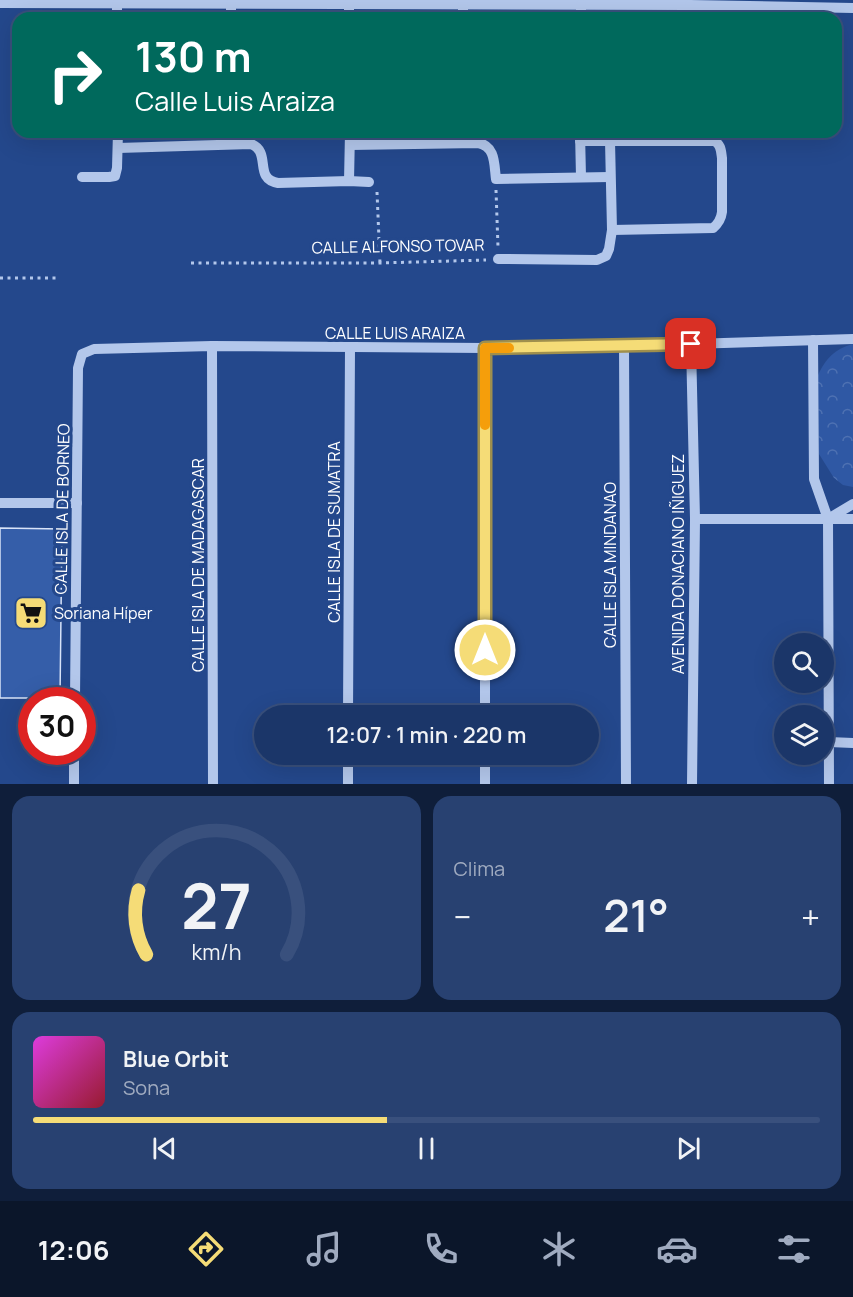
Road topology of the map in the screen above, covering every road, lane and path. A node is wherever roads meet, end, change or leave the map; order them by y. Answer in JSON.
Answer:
{"nodes":[{"id":1,"x":173,"y":2,"type":"edge"},
{"id":2,"x":286,"y":2,"type":"edge"},
{"id":3,"x":403,"y":2,"type":"edge"},
{"id":4,"x":519,"y":2,"type":"edge"},
{"id":5,"x":637,"y":2,"type":"edge"},
{"id":6,"x":0,"y":3,"type":"edge"},
{"id":7,"x":117,"y":4,"type":"junction"},
{"id":8,"x":231,"y":4,"type":"junction"},
{"id":9,"x":349,"y":4,"type":"junction"},
{"id":10,"x":463,"y":4,"type":"junction"},
{"id":11,"x":808,"y":4,"type":"edge"},
{"id":12,"x":581,"y":5,"type":"junction"},
{"id":13,"x":690,"y":5,"type":"junction"},
{"id":14,"x":853,"y":8,"type":"edge"},
{"id":15,"x":117,"y":12,"type":"edge"},
{"id":16,"x":231,"y":12,"type":"edge"},
{"id":17,"x":349,"y":12,"type":"edge"},
{"id":18,"x":463,"y":12,"type":"edge"},
{"id":19,"x":581,"y":12,"type":"edge"},
{"id":20,"x":690,"y":12,"type":"edge"},
{"id":21,"x":118,"y":138,"type":"edge"},
{"id":22,"x":230,"y":138,"type":"edge"},
{"id":23,"x":350,"y":138,"type":"edge"},
{"id":24,"x":449,"y":138,"type":"edge"},
{"id":25,"x":466,"y":138,"type":"edge"},
{"id":26,"x":580,"y":138,"type":"edge"},
{"id":27,"x":592,"y":138,"type":"edge"},
{"id":28,"x":657,"y":138,"type":"edge"},
{"id":29,"x":699,"y":138,"type":"edge"},
{"id":30,"x":610,"y":141,"type":"junction"},
{"id":31,"x":230,"y":145,"type":"junction"},
{"id":32,"x":350,"y":145,"type":"junction"},
{"id":33,"x":118,"y":148,"type":"junction"},
{"id":34,"x":82,"y":177,"type":"dead end"},
{"id":35,"x":581,"y":177,"type":"junction"},
{"id":36,"x":610,"y":177,"type":"junction"},
{"id":37,"x":496,"y":179,"type":"junction"},
{"id":38,"x":349,"y":181,"type":"junction"},
{"id":39,"x":369,"y":182,"type":"joint"},
{"id":40,"x":612,"y":230,"type":"junction"},
{"id":41,"x":498,"y":259,"type":"junction"},
{"id":42,"x":380,"y":262,"type":"junction"},
{"id":43,"x":191,"y":263,"type":"dead end"},
{"id":44,"x":57,"y":278,"type":"dead end"},
{"id":45,"x":0,"y":279,"type":"edge"},
{"id":46,"x":853,"y":339,"type":"edge"},
{"id":47,"x":813,"y":340,"type":"junction"},
{"id":48,"x":691,"y":344,"type":"junction"},
{"id":49,"x":212,"y":345,"type":"junction"},
{"id":50,"x":624,"y":345,"type":"junction"},
{"id":51,"x":350,"y":348,"type":"junction"},
{"id":52,"x":485,"y":348,"type":"junction"},
{"id":53,"x":82,"y":354,"type":"joint"},
{"id":54,"x":0,"y":503,"type":"edge"},
{"id":55,"x":77,"y":503,"type":"junction"},
{"id":56,"x":853,"y":504,"type":"edge"},
{"id":57,"x":695,"y":519,"type":"junction"},
{"id":58,"x":828,"y":519,"type":"junction"},
{"id":59,"x":853,"y":519,"type":"edge"},
{"id":60,"x":75,"y":687,"type":"edge"},
{"id":61,"x":348,"y":705,"type":"edge"},
{"id":62,"x":485,"y":705,"type":"edge"},
{"id":63,"x":829,"y":705,"type":"edge"},
{"id":64,"x":834,"y":742,"type":"edge"},
{"id":65,"x":853,"y":743,"type":"edge"},
{"id":66,"x":74,"y":765,"type":"edge"},
{"id":67,"x":348,"y":765,"type":"edge"},
{"id":68,"x":485,"y":765,"type":"edge"},
{"id":69,"x":829,"y":765,"type":"edge"},
{"id":70,"x":74,"y":784,"type":"edge"},
{"id":71,"x":213,"y":784,"type":"edge"},
{"id":72,"x":348,"y":784,"type":"edge"},
{"id":73,"x":485,"y":784,"type":"edge"},
{"id":74,"x":626,"y":784,"type":"edge"},
{"id":75,"x":693,"y":784,"type":"edge"},
{"id":76,"x":829,"y":784,"type":"edge"}],
"edges":[{"from":1,"to":7,"type":"street"},
{"from":1,"to":8,"type":"street"},
{"from":2,"to":8,"type":"street"},
{"from":2,"to":9,"type":"street"},
{"from":3,"to":9,"type":"street"},
{"from":3,"to":10,"type":"street"},
{"from":4,"to":10,"type":"street"},
{"from":4,"to":12,"type":"street"},
{"from":5,"to":12,"type":"street"},
{"from":5,"to":13,"type":"street"},
{"from":6,"to":7,"type":"street"},
{"from":7,"to":15,"type":"street"},
{"from":8,"to":16,"type":"street"},
{"from":9,"to":17,"type":"street"},
{"from":10,"to":18,"type":"street"},
{"from":11,"to":13,"type":"street"},
{"from":11,"to":14,"type":"street"},
{"from":12,"to":19,"type":"street"},
{"from":13,"to":20,"type":"street"},
{"from":21,"to":33,"type":"street"},
{"from":22,"to":31,"type":"street"},
{"from":23,"to":32,"type":"street"},
{"from":24,"to":32,"type":"street"},
{"from":25,"to":37,"type":"street"},
{"from":26,"to":35,"type":"street"},
{"from":27,"to":30,"type":"street"},
{"from":28,"to":30,"type":"street"},
{"from":29,"to":40,"type":"street"},
{"from":30,"to":36,"type":"street"},
{"from":31,"to":33,"type":"street"},
{"from":31,"to":38,"type":"street"},
{"from":32,"to":38,"type":"street"},
{"from":33,"to":34,"type":"street"},
{"from":35,"to":36,"type":"street"},
{"from":35,"to":37,"type":"street"},
{"from":36,"to":40,"type":"street"},
{"from":37,"to":41,"type":"path"},
{"from":38,"to":39,"type":"street"},
{"from":39,"to":42,"type":"path"},
{"from":40,"to":41,"type":"street","name":"CALLE ALFONSO TOVAR"},
{"from":41,"to":42,"type":"path","name":"CALLE ALFONSO TOVAR"},
{"from":42,"to":43,"type":"path","name":"CALLE ALFONSO TOVAR"},
{"from":44,"to":45,"type":"path"},
{"from":46,"to":47,"type":"street","name":"CALLE LUIS ARAIZA"},
{"from":47,"to":48,"type":"street","name":"CALLE LUIS ARAIZA"},
{"from":47,"to":58,"type":"street"},
{"from":48,"to":50,"type":"street","name":"CALLE LUIS ARAIZA"},
{"from":48,"to":57,"type":"street","name":"AVENIDA DONACIANO IÑIGUEZ"},
{"from":49,"to":51,"type":"street","name":"CALLE LUIS ARAIZA"},
{"from":49,"to":53,"type":"street","name":"CALLE LUIS ARAIZA"},
{"from":49,"to":71,"type":"street","name":"CALLE ISLA DE MADAGASCAR"},
{"from":50,"to":52,"type":"street","name":"CALLE LUIS ARAIZA"},
{"from":50,"to":74,"type":"street","name":"CALLE ISLA MINDANAO"},
{"from":51,"to":52,"type":"street","name":"CALLE LUIS ARAIZA"},
{"from":51,"to":61,"type":"street","name":"CALLE ISLA DE SUMATRA"},
{"from":52,"to":62,"type":"street"},
{"from":53,"to":55,"type":"street","name":"CALLE ISLA DE BORNEO"},
{"from":54,"to":55,"type":"street"},
{"from":55,"to":60,"type":"street","name":"CALLE ISLA DE BORNEO"},
{"from":56,"to":58,"type":"street"},
{"from":57,"to":58,"type":"street"},
{"from":57,"to":75,"type":"street","name":"AVENIDA DONACIANO IÑIGUEZ"},
{"from":58,"to":59,"type":"street"},
{"from":58,"to":63,"type":"street"},
{"from":64,"to":65,"type":"street"},
{"from":66,"to":70,"type":"street"},
{"from":67,"to":72,"type":"street"},
{"from":68,"to":73,"type":"street"},
{"from":69,"to":76,"type":"street"}]}
